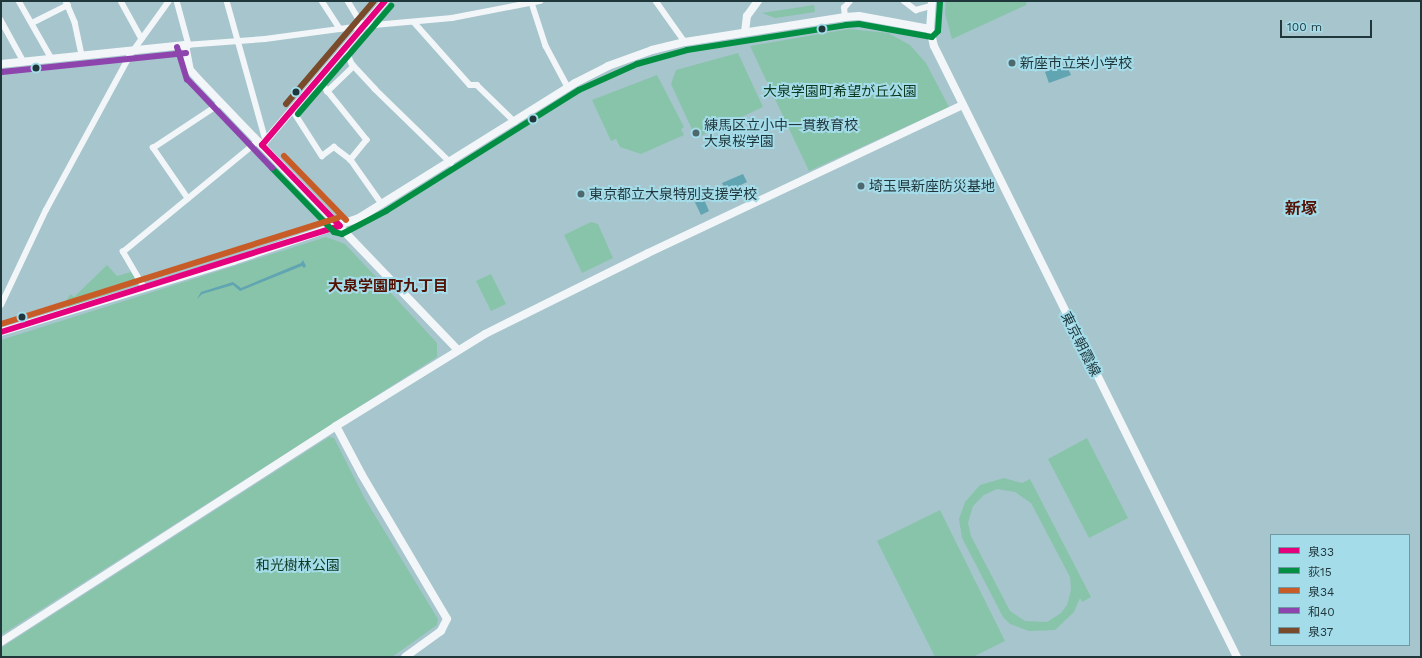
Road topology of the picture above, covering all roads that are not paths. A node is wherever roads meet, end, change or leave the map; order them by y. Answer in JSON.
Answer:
{"nodes":[{"id":1,"x":19,"y":1,"type":"edge"},
{"id":2,"x":121,"y":1,"type":"edge"},
{"id":3,"x":169,"y":1,"type":"edge"},
{"id":4,"x":177,"y":1,"type":"edge"},
{"id":5,"x":227,"y":1,"type":"edge"},
{"id":6,"x":322,"y":1,"type":"edge"},
{"id":7,"x":348,"y":1,"type":"edge"},
{"id":8,"x":385,"y":1,"type":"edge"},
{"id":9,"x":540,"y":1,"type":"edge"},
{"id":10,"x":656,"y":1,"type":"edge"},
{"id":11,"x":758,"y":1,"type":"edge"},
{"id":12,"x":850,"y":1,"type":"edge"},
{"id":13,"x":904,"y":1,"type":"edge"},
{"id":14,"x":67,"y":3,"type":"edge"},
{"id":15,"x":532,"y":3,"type":"junction"},
{"id":16,"x":932,"y":3,"type":"edge"},
{"id":17,"x":845,"y":17,"type":"junction"},
{"id":18,"x":1,"y":20,"type":"edge"},
{"id":19,"x":414,"y":22,"type":"junction"},
{"id":20,"x":32,"y":24,"type":"junction"},
{"id":21,"x":363,"y":26,"type":"junction"},
{"id":22,"x":930,"y":28,"type":"junction"},
{"id":23,"x":340,"y":29,"type":"junction"},
{"id":24,"x":745,"y":32,"type":"junction"},
{"id":25,"x":142,"y":39,"type":"junction"},
{"id":26,"x":238,"y":41,"type":"junction"},
{"id":27,"x":685,"y":42,"type":"junction"},
{"id":28,"x":187,"y":45,"type":"junction"},
{"id":29,"x":345,"y":48,"type":"junction"},
{"id":30,"x":133,"y":51,"type":"junction"},
{"id":31,"x":82,"y":56,"type":"junction"},
{"id":32,"x":52,"y":59,"type":"junction"},
{"id":33,"x":24,"y":62,"type":"junction"},
{"id":34,"x":1,"y":64,"type":"edge"},
{"id":35,"x":354,"y":66,"type":"junction"},
{"id":36,"x":318,"y":79,"type":"junction"},
{"id":37,"x":568,"y":87,"type":"junction"},
{"id":38,"x":327,"y":92,"type":"junction"},
{"id":39,"x":221,"y":103,"type":"junction"},
{"id":40,"x":963,"y":105,"type":"junction"},
{"id":41,"x":292,"y":109,"type":"junction"},
{"id":42,"x":515,"y":122,"type":"junction"},
{"id":43,"x":262,"y":142,"type":"junction"},
{"id":44,"x":351,"y":160,"type":"junction"},
{"id":45,"x":451,"y":163,"type":"junction"},
{"id":46,"x":188,"y":199,"type":"junction"},
{"id":47,"x":382,"y":204,"type":"junction"},
{"id":48,"x":340,"y":226,"type":"junction"},
{"id":49,"x":144,"y":288,"type":"junction"},
{"id":50,"x":1,"y":305,"type":"edge"},
{"id":51,"x":1,"y":332,"type":"edge"},
{"id":52,"x":458,"y":350,"type":"junction"},
{"id":53,"x":336,"y":426,"type":"junction"},
{"id":54,"x":1,"y":642,"type":"edge"},
{"id":55,"x":405,"y":657,"type":"edge"},
{"id":56,"x":1237,"y":657,"type":"edge"}],
"edges":[{"from":1,"to":20,"type":"street"},
{"from":2,"to":25,"type":"street"},
{"from":3,"to":25,"type":"street"},
{"from":4,"to":28,"type":"street"},
{"from":5,"to":26,"type":"street"},
{"from":6,"to":23,"type":"street"},
{"from":7,"to":21,"type":"street"},
{"from":8,"to":21,"type":"street"},
{"from":9,"to":15,"type":"street"},
{"from":10,"to":27,"type":"street"},
{"from":11,"to":24,"type":"street"},
{"from":12,"to":17,"type":"street"},
{"from":13,"to":16,"type":"street"},
{"from":14,"to":20,"type":"street"},
{"from":14,"to":31,"type":"street"},
{"from":15,"to":19,"type":"street"},
{"from":15,"to":37,"type":"street"},
{"from":16,"to":22,"type":"street","name":"東京朝霞線"},
{"from":17,"to":22,"type":"street"},
{"from":17,"to":24,"type":"street"},
{"from":18,"to":33,"type":"street"},
{"from":19,"to":21,"type":"street"},
{"from":19,"to":42,"type":"street"},
{"from":20,"to":32,"type":"street"},
{"from":21,"to":23,"type":"street"},
{"from":21,"to":29,"type":"street"},
{"from":22,"to":40,"type":"street","name":"東京朝霞線"},
{"from":23,"to":26,"type":"street"},
{"from":24,"to":27,"type":"street"},
{"from":25,"to":30,"type":"street"},
{"from":26,"to":28,"type":"street"},
{"from":26,"to":43,"type":"street"},
{"from":27,"to":37,"type":"street"},
{"from":28,"to":30,"type":"street"},
{"from":28,"to":39,"type":"street"},
{"from":29,"to":35,"type":"street"},
{"from":29,"to":36,"type":"street"},
{"from":30,"to":31,"type":"street"},
{"from":30,"to":50,"type":"street"},
{"from":31,"to":32,"type":"street"},
{"from":32,"to":33,"type":"street"},
{"from":33,"to":34,"type":"street"},
{"from":35,"to":38,"type":"street"},
{"from":35,"to":45,"type":"street"},
{"from":36,"to":38,"type":"street"},
{"from":36,"to":41,"type":"street"},
{"from":37,"to":42,"type":"street"},
{"from":38,"to":44,"type":"street"},
{"from":39,"to":43,"type":"street"},
{"from":39,"to":46,"type":"street"},
{"from":40,"to":52,"type":"street"},
{"from":40,"to":56,"type":"street","name":"東京朝霞線"},
{"from":41,"to":43,"type":"street"},
{"from":41,"to":44,"type":"street"},
{"from":42,"to":45,"type":"street"},
{"from":43,"to":46,"type":"street"},
{"from":43,"to":48,"type":"street"},
{"from":44,"to":47,"type":"street"},
{"from":45,"to":47,"type":"street"},
{"from":46,"to":49,"type":"street"},
{"from":47,"to":48,"type":"street"},
{"from":48,"to":49,"type":"street"},
{"from":48,"to":52,"type":"street"},
{"from":49,"to":51,"type":"street"},
{"from":52,"to":53,"type":"street"},
{"from":53,"to":54,"type":"street"},
{"from":53,"to":55,"type":"street"}]}
